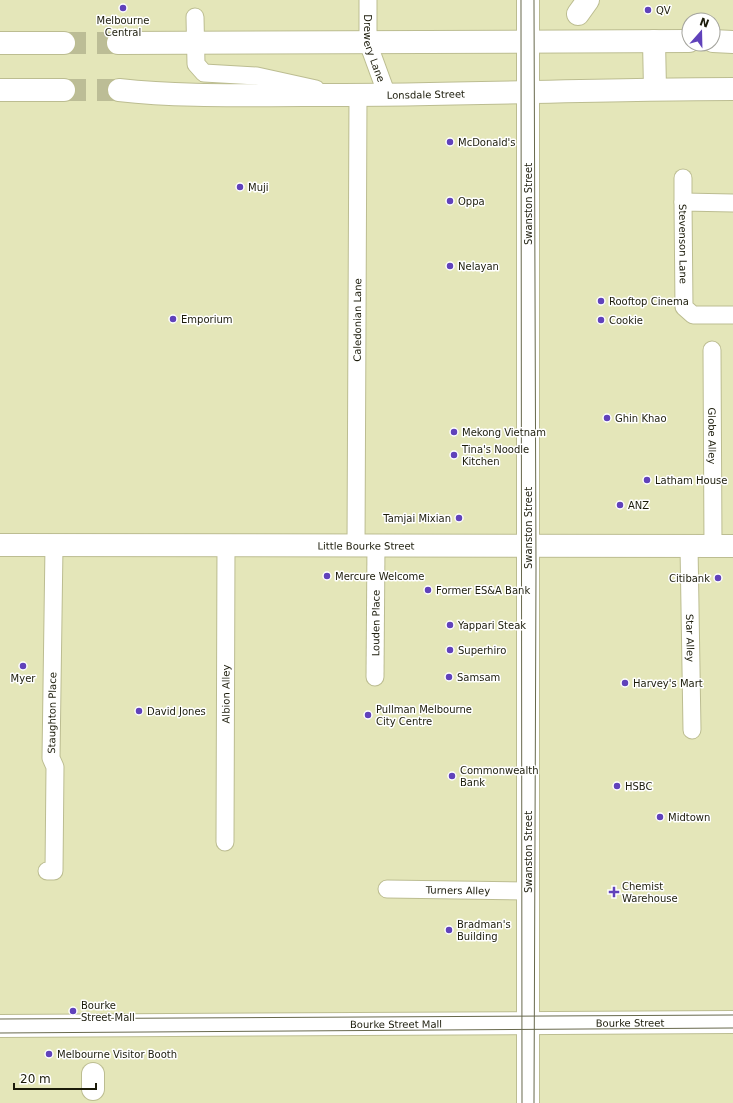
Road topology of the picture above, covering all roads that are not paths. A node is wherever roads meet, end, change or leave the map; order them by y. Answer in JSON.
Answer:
{"nodes":[{"id":1,"x":368,"y":0,"type":"edge"},
{"id":2,"x":528,"y":0,"type":"edge"},
{"id":3,"x":195,"y":17,"type":"dead end"},
{"id":4,"x":528,"y":41,"type":"junction"},
{"id":5,"x":654,"y":41,"type":"junction"},
{"id":6,"x":681,"y":41,"type":"edge"},
{"id":7,"x":118,"y":42,"type":"tunnel mouth"},
{"id":8,"x":721,"y":42,"type":"edge"},
{"id":9,"x":733,"y":42,"type":"edge"},
{"id":10,"x":0,"y":43,"type":"edge"},
{"id":11,"x":197,"y":43,"type":"junction"},
{"id":12,"x":368,"y":43,"type":"junction"},
{"id":13,"x":64,"y":44,"type":"tunnel mouth"},
{"id":14,"x":655,"y":89,"type":"junction"},
{"id":15,"x":733,"y":89,"type":"edge"},
{"id":16,"x":0,"y":90,"type":"edge"},
{"id":17,"x":64,"y":90,"type":"tunnel mouth"},
{"id":18,"x":120,"y":90,"type":"tunnel mouth"},
{"id":19,"x":528,"y":92,"type":"junction"},
{"id":20,"x":352,"y":95,"type":"junction"},
{"id":21,"x":387,"y":95,"type":"junction"},
{"id":22,"x":682,"y":178,"type":"dead end"},
{"id":23,"x":683,"y":202,"type":"junction"},
{"id":24,"x":733,"y":203,"type":"edge"},
{"id":25,"x":733,"y":315,"type":"edge"},
{"id":26,"x":712,"y":350,"type":"dead end"},
{"id":27,"x":0,"y":545,"type":"edge"},
{"id":28,"x":528,"y":545,"type":"junction"},
{"id":29,"x":54,"y":546,"type":"junction"},
{"id":30,"x":226,"y":546,"type":"junction"},
{"id":31,"x":366,"y":546,"type":"junction"},
{"id":32,"x":689,"y":546,"type":"junction"},
{"id":33,"x":723,"y":546,"type":"edge"},
{"id":34,"x":375,"y":677,"type":"dead end"},
{"id":35,"x":692,"y":730,"type":"dead end"},
{"id":36,"x":226,"y":842,"type":"dead end"},
{"id":37,"x":47,"y":871,"type":"dead end"},
{"id":38,"x":387,"y":889,"type":"dead end"},
{"id":39,"x":528,"y":890,"type":"junction"},
{"id":40,"x":733,"y":1022,"type":"edge"},
{"id":41,"x":527,"y":1024,"type":"junction"},
{"id":42,"x":0,"y":1026,"type":"edge"},
{"id":43,"x":528,"y":1103,"type":"edge"}],
"edges":[{"from":1,"to":12,"type":"lane","name":"Drewery Lane"},
{"from":2,"to":4,"type":"street","name":"Swanston Street"},
{"from":3,"to":11,"type":"lane"},
{"from":4,"to":5,"type":"street"},
{"from":4,"to":12,"type":"street"},
{"from":4,"to":19,"type":"street","name":"Swanston Street"},
{"from":5,"to":6,"type":"street"},
{"from":5,"to":14,"type":"street"},
{"from":7,"to":11,"type":"street"},
{"from":8,"to":9,"type":"street"},
{"from":10,"to":13,"type":"street"},
{"from":11,"to":12,"type":"street"},
{"from":11,"to":20,"type":"lane"},
{"from":12,"to":21,"type":"lane","name":"Drewery Lane"},
{"from":14,"to":15,"type":"street","name":"Lonsdale Street"},
{"from":14,"to":19,"type":"street","name":"Lonsdale Street"},
{"from":16,"to":17,"type":"street"},
{"from":18,"to":20,"type":"street","name":"Lonsdale Street"},
{"from":19,"to":21,"type":"street","name":"Lonsdale Street"},
{"from":19,"to":28,"type":"street","name":"Swanston Street"},
{"from":20,"to":21,"type":"street","name":"Lonsdale Street"},
{"from":20,"to":31,"type":"lane","name":"Caledonian Lane"},
{"from":22,"to":23,"type":"lane"},
{"from":23,"to":24,"type":"lane","name":"Stevenson Lane"},
{"from":23,"to":25,"type":"lane","name":"Stevenson Lane"},
{"from":26,"to":33,"type":"lane","name":"Globe Alley"},
{"from":27,"to":29,"type":"street","name":"Little Bourke Street"},
{"from":28,"to":31,"type":"street","name":"Little Bourke Street"},
{"from":28,"to":32,"type":"street","name":"Little Bourke Street"},
{"from":28,"to":39,"type":"street","name":"Swanston Street"},
{"from":29,"to":30,"type":"street","name":"Little Bourke Street"},
{"from":29,"to":37,"type":"lane","name":"Staughton Place"},
{"from":30,"to":31,"type":"street","name":"Little Bourke Street"},
{"from":30,"to":36,"type":"lane","name":"Albion Alley"},
{"from":31,"to":34,"type":"lane","name":"Louden Place"},
{"from":32,"to":33,"type":"street","name":"Little Bourke Street"},
{"from":32,"to":35,"type":"lane","name":"Star Alley"},
{"from":38,"to":39,"type":"lane","name":"Turners Alley"},
{"from":39,"to":41,"type":"street","name":"Swanston Street"},
{"from":40,"to":41,"type":"street","name":"Bourke Street"},
{"from":41,"to":42,"type":"street","name":"Bourke Street Mall"},
{"from":41,"to":43,"type":"street","name":"Swanston Street"}]}
